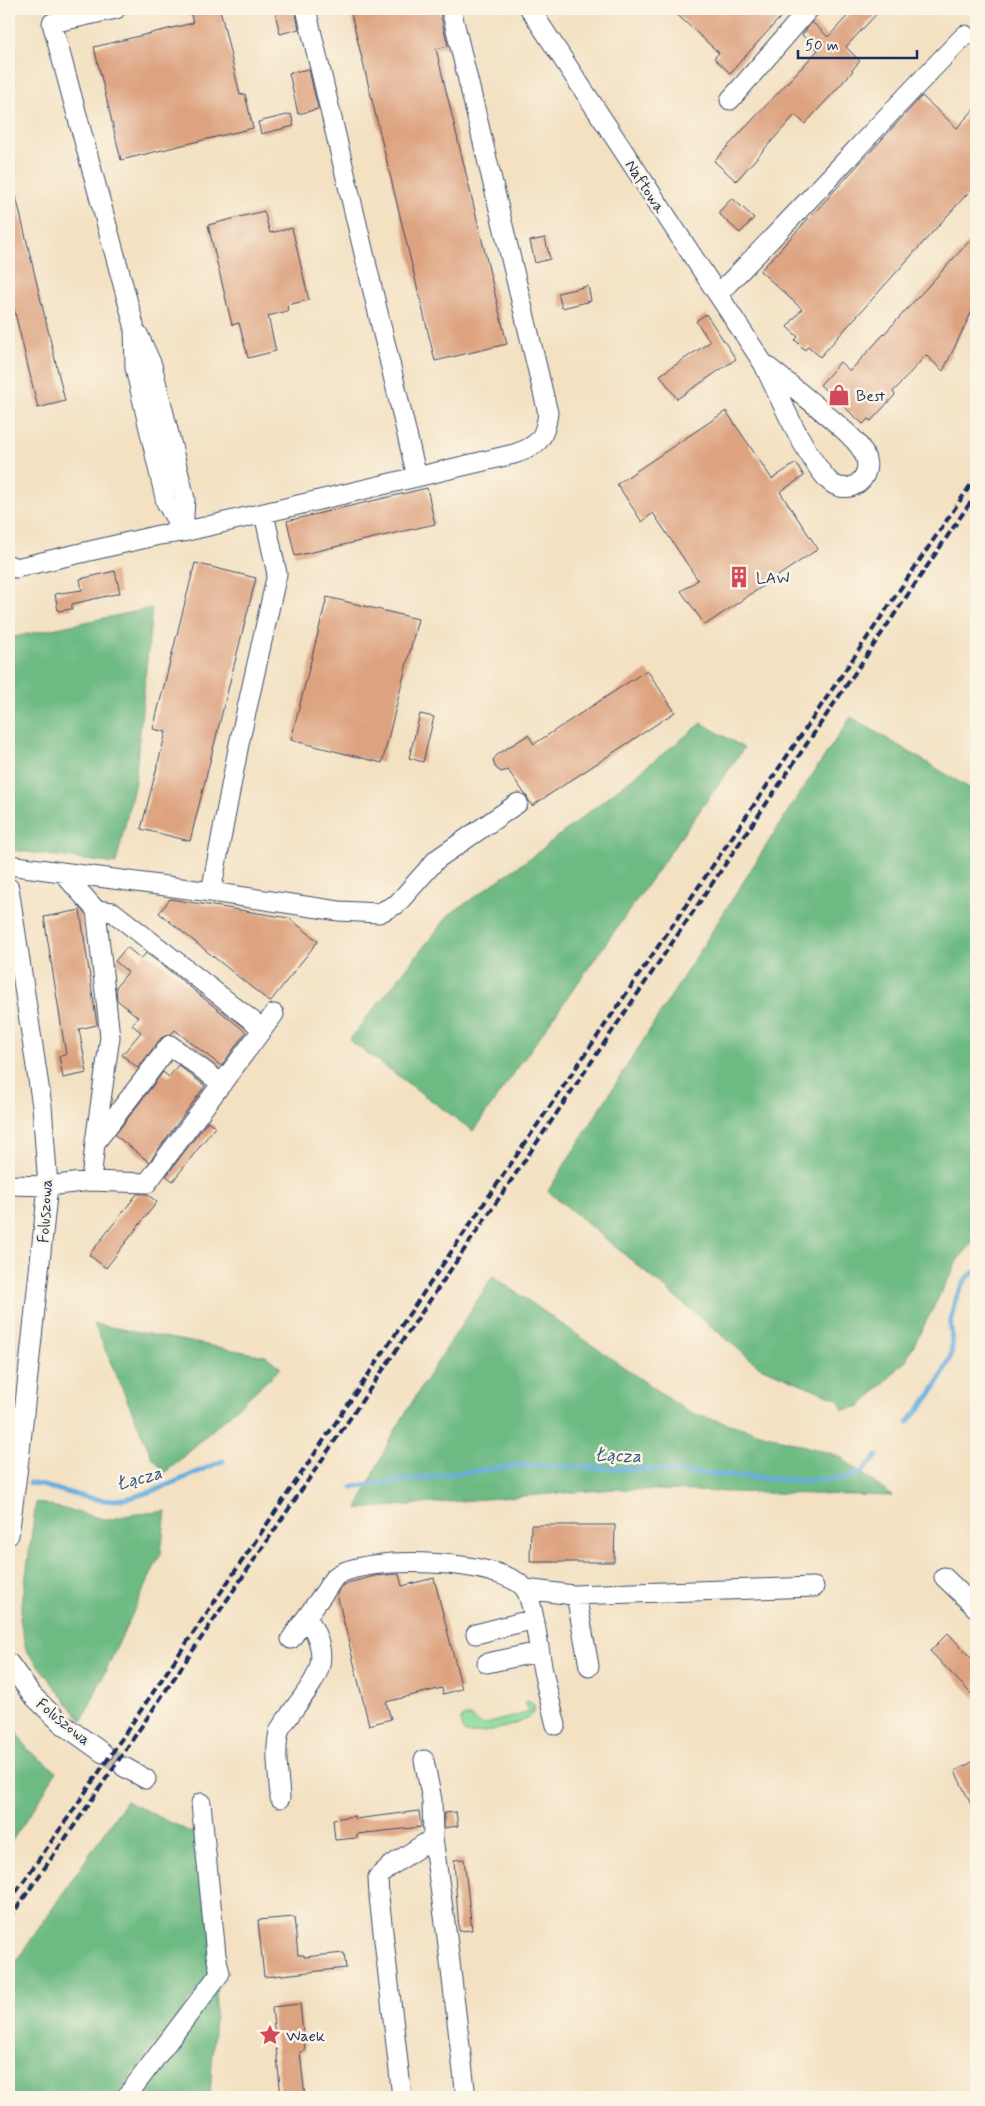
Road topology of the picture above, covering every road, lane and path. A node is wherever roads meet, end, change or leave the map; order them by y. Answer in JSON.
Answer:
{"nodes":[{"id":1,"x":116,"y":9,"type":"edge"},
{"id":2,"x":306,"y":9,"type":"edge"},
{"id":3,"x":451,"y":9,"type":"edge"},
{"id":4,"x":530,"y":9,"type":"edge"},
{"id":5,"x":809,"y":9,"type":"edge"},
{"id":6,"x":51,"y":16,"type":"edge"},
{"id":7,"x":966,"y":35,"type":"dead end"},
{"id":8,"x":730,"y":100,"type":"dead end"},
{"id":9,"x":718,"y":294,"type":"junction"},
{"id":10,"x":763,"y":363,"type":"junction"},
{"id":11,"x":417,"y":477,"type":"junction"},
{"id":12,"x":264,"y":513,"type":"junction"},
{"id":13,"x":183,"y":532,"type":"junction"},
{"id":14,"x":9,"y":565,"type":"edge"},
{"id":15,"x":518,"y":803,"type":"dead end"},
{"id":16,"x":9,"y":865,"type":"edge"},
{"id":17,"x":62,"y":872,"type":"junction"},
{"id":18,"x":9,"y":888,"type":"edge"},
{"id":19,"x":212,"y":892,"type":"junction"},
{"id":20,"x":96,"y":910,"type":"junction"},
{"id":21,"x":222,"y":1084,"type":"junction"},
{"id":22,"x":95,"y":1143,"type":"junction"},
{"id":23,"x":92,"y":1181,"type":"junction"},
{"id":24,"x":9,"y":1185,"type":"edge"},
{"id":25,"x":48,"y":1186,"type":"junction"},
{"id":26,"x":15,"y":1450,"type":"edge"},
{"id":27,"x":9,"y":1535,"type":"edge"},
{"id":28,"x":944,"y":1577,"type":"dead end"},
{"id":29,"x":814,"y":1587,"type":"dead end"},
{"id":30,"x":525,"y":1589,"type":"junction"},
{"id":31,"x":576,"y":1594,"type":"junction"},
{"id":32,"x":976,"y":1608,"type":"edge"},
{"id":33,"x":307,"y":1617,"type":"junction"},
{"id":34,"x":534,"y":1619,"type":"junction"},
{"id":35,"x":476,"y":1634,"type":"dead end"},
{"id":36,"x":291,"y":1639,"type":"dead end"},
{"id":37,"x":539,"y":1652,"type":"junction"},
{"id":38,"x":9,"y":1663,"type":"edge"},
{"id":39,"x":487,"y":1663,"type":"dead end"},
{"id":40,"x":589,"y":1666,"type":"dead end"},
{"id":41,"x":556,"y":1725,"type":"dead end"},
{"id":42,"x":103,"y":1753,"type":"tunnel mouth"},
{"id":43,"x":424,"y":1760,"type":"dead end"},
{"id":44,"x":124,"y":1767,"type":"tunnel mouth"},
{"id":45,"x":146,"y":1779,"type":"dead end"},
{"id":46,"x":280,"y":1798,"type":"dead end"},
{"id":47,"x":201,"y":1803,"type":"dead end"},
{"id":48,"x":433,"y":1838,"type":"junction"},
{"id":49,"x":126,"y":2097,"type":"edge"},
{"id":50,"x":402,"y":2097,"type":"edge"},
{"id":51,"x":466,"y":2097,"type":"edge"}],
"edges":[{"from":1,"to":6,"type":"street"},
{"from":2,"to":11,"type":"street"},
{"from":3,"to":11,"type":"street"},
{"from":4,"to":9,"type":"street","name":"Naftowa"},
{"from":5,"to":8,"type":"street"},
{"from":6,"to":13,"type":"street"},
{"from":7,"to":9,"type":"street"},
{"from":9,"to":10,"type":"street","name":"Naftowa"},
{"from":10,"to":10,"type":"street","name":"Naftowa"},
{"from":11,"to":12,"type":"street"},
{"from":12,"to":13,"type":"street"},
{"from":12,"to":19,"type":"street"},
{"from":13,"to":14,"type":"street"},
{"from":15,"to":19,"type":"street"},
{"from":16,"to":17,"type":"street"},
{"from":17,"to":19,"type":"street"},
{"from":17,"to":20,"type":"street"},
{"from":18,"to":25,"type":"street","name":"Foluszowa"},
{"from":20,"to":21,"type":"street"},
{"from":20,"to":22,"type":"street"},
{"from":21,"to":22,"type":"street"},
{"from":21,"to":23,"type":"street"},
{"from":22,"to":23,"type":"street"},
{"from":23,"to":25,"type":"street"},
{"from":24,"to":25,"type":"street"},
{"from":25,"to":26,"type":"street","name":"Foluszowa"},
{"from":26,"to":27,"type":"street","name":"Foluszowa"},
{"from":28,"to":32,"type":"street"},
{"from":29,"to":31,"type":"street"},
{"from":30,"to":31,"type":"street"},
{"from":30,"to":33,"type":"street"},
{"from":30,"to":34,"type":"street"},
{"from":31,"to":40,"type":"street"},
{"from":33,"to":36,"type":"street"},
{"from":33,"to":46,"type":"street"},
{"from":34,"to":35,"type":"street"},
{"from":34,"to":37,"type":"street"},
{"from":37,"to":39,"type":"street"},
{"from":37,"to":41,"type":"street"},
{"from":38,"to":42,"type":"street","name":"Foluszowa"},
{"from":43,"to":48,"type":"street"},
{"from":44,"to":45,"type":"street"},
{"from":47,"to":49,"type":"street"},
{"from":48,"to":50,"type":"street"},
{"from":48,"to":51,"type":"street"}]}
